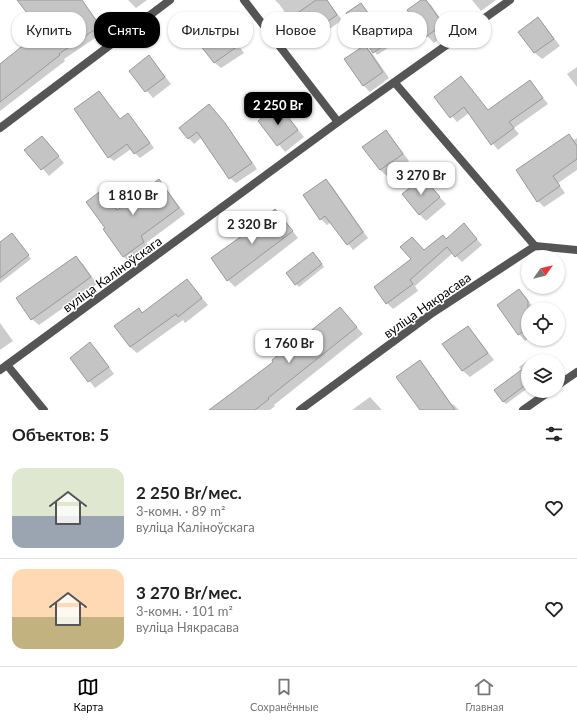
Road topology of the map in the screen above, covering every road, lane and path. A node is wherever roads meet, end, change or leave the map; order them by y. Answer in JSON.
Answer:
{"nodes":[{"id":1,"x":170,"y":0,"type":"edge"},
{"id":2,"x":244,"y":0,"type":"edge"},
{"id":3,"x":510,"y":0,"type":"edge"},
{"id":4,"x":395,"y":83,"type":"junction"},
{"id":5,"x":338,"y":122,"type":"junction"},
{"id":6,"x":0,"y":128,"type":"edge"},
{"id":7,"x":535,"y":246,"type":"junction"},
{"id":8,"x":577,"y":250,"type":"edge"},
{"id":9,"x":7,"y":365,"type":"junction"},
{"id":10,"x":0,"y":370,"type":"edge"},
{"id":11,"x":577,"y":372,"type":"edge"},
{"id":12,"x":565,"y":381,"type":"edge"},
{"id":13,"x":540,"y":398,"type":"edge"},
{"id":14,"x":44,"y":410,"type":"edge"},
{"id":15,"x":300,"y":410,"type":"edge"},
{"id":16,"x":523,"y":410,"type":"edge"}],
"edges":[{"from":1,"to":6,"type":"street"},
{"from":2,"to":5,"type":"street"},
{"from":3,"to":4,"type":"street","name":"вуліца Каліноўскага"},
{"from":4,"to":5,"type":"street","name":"вуліца Каліноўскага"},
{"from":4,"to":7,"type":"street"},
{"from":5,"to":9,"type":"street","name":"вуліца Каліноўскага"},
{"from":7,"to":8,"type":"street"},
{"from":7,"to":15,"type":"street","name":"вуліца Някрасава"},
{"from":9,"to":10,"type":"street","name":"вуліца Каліноўскага"},
{"from":9,"to":14,"type":"street"},
{"from":11,"to":12,"type":"street"},
{"from":13,"to":16,"type":"street"}]}
